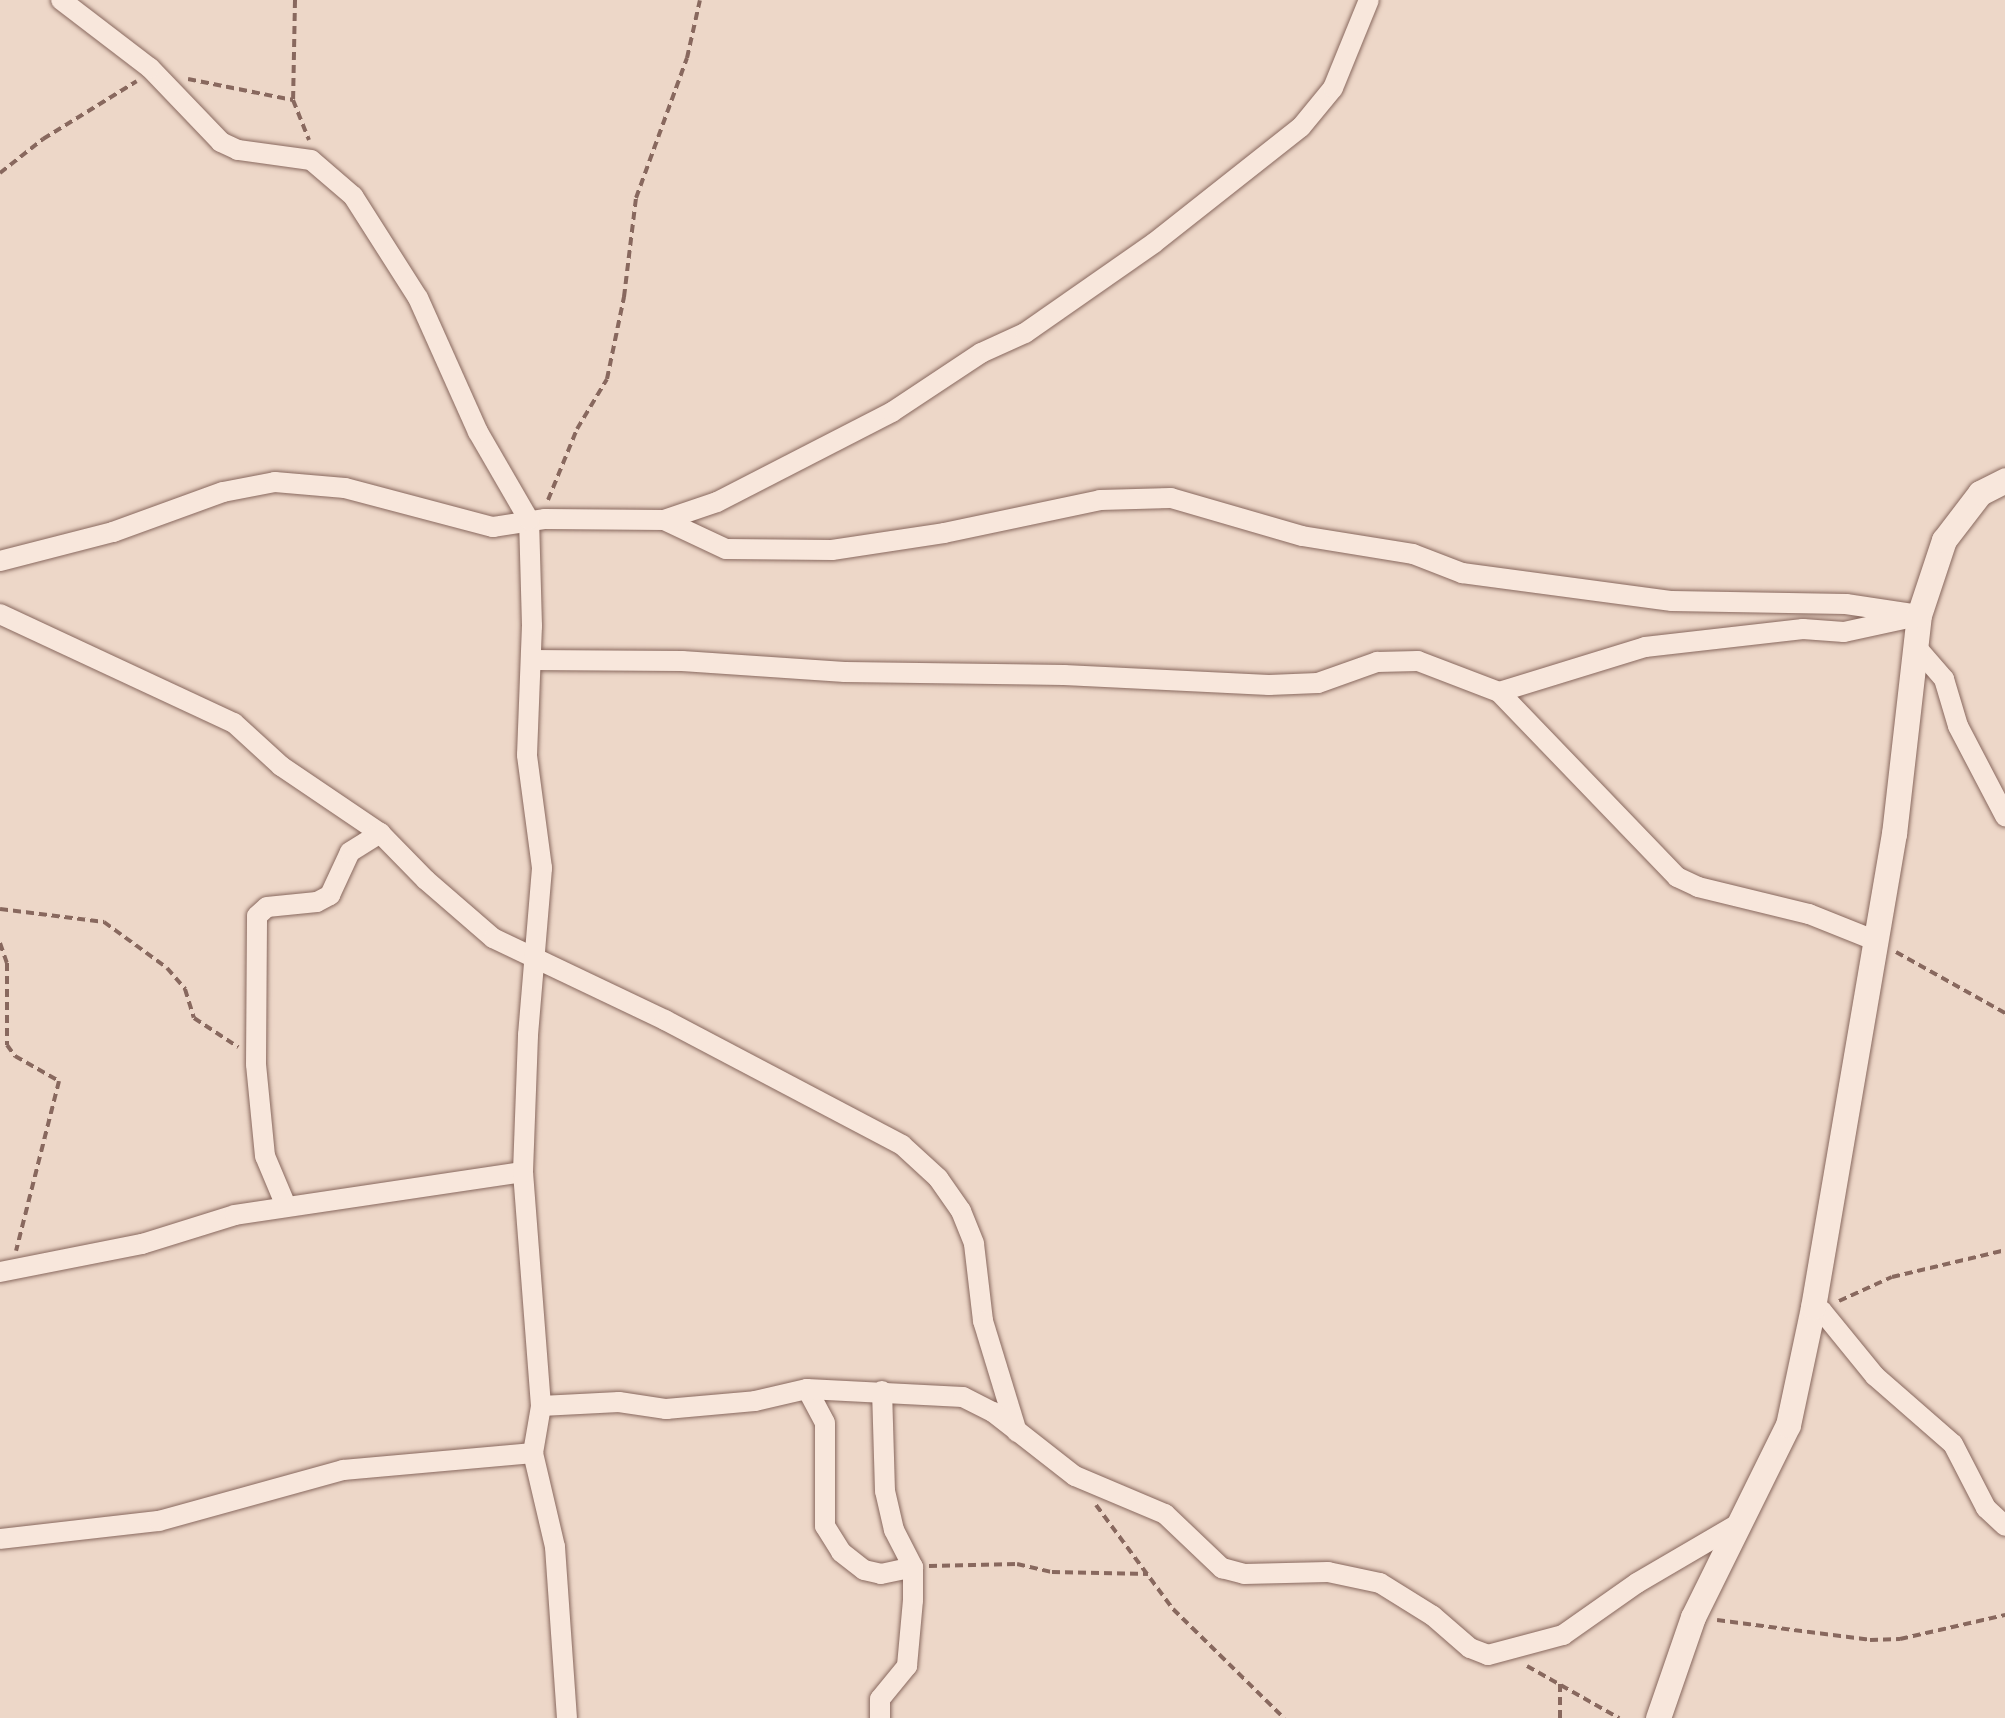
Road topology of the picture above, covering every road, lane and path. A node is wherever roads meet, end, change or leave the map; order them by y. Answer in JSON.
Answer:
{"nodes":[{"id":1,"x":60,"y":0,"type":"edge"},
{"id":2,"x":295,"y":0,"type":"edge"},
{"id":3,"x":700,"y":0,"type":"edge"},
{"id":4,"x":1369,"y":0,"type":"edge"},
{"id":5,"x":154,"y":71,"type":"junction"},
{"id":6,"x":293,"y":100,"type":"junction"},
{"id":7,"x":323,"y":166,"type":"junction"},
{"id":8,"x":0,"y":173,"type":"edge"},
{"id":9,"x":2005,"y":480,"type":"edge"},
{"id":10,"x":538,"y":520,"type":"junction"},
{"id":11,"x":664,"y":520,"type":"junction"},
{"id":12,"x":0,"y":561,"type":"edge"},
{"id":13,"x":0,"y":614,"type":"edge"},
{"id":14,"x":1919,"y":615,"type":"junction"},
{"id":15,"x":1918,"y":648,"type":"junction"},
{"id":16,"x":531,"y":660,"type":"junction"},
{"id":17,"x":1499,"y":692,"type":"junction"},
{"id":18,"x":2005,"y":816,"type":"edge"},
{"id":19,"x":380,"y":833,"type":"junction"},
{"id":20,"x":0,"y":909,"type":"edge"},
{"id":21,"x":1874,"y":940,"type":"junction"},
{"id":22,"x":0,"y":943,"type":"edge"},
{"id":23,"x":534,"y":961,"type":"junction"},
{"id":24,"x":2005,"y":1013,"type":"edge"},
{"id":25,"x":256,"y":1064,"type":"junction"},
{"id":26,"x":524,"y":1172,"type":"junction"},
{"id":27,"x":286,"y":1206,"type":"junction"},
{"id":28,"x":2005,"y":1250,"type":"edge"},
{"id":29,"x":6,"y":1270,"type":"edge"},
{"id":30,"x":1818,"y":1309,"type":"junction"},
{"id":31,"x":807,"y":1389,"type":"junction"},
{"id":32,"x":882,"y":1390,"type":"junction"},
{"id":33,"x":542,"y":1406,"type":"junction"},
{"id":34,"x":1017,"y":1432,"type":"junction"},
{"id":35,"x":533,"y":1452,"type":"junction"},
{"id":36,"x":1096,"y":1504,"type":"dead end"},
{"id":37,"x":1738,"y":1524,"type":"junction"},
{"id":38,"x":2005,"y":1526,"type":"edge"},
{"id":39,"x":0,"y":1538,"type":"edge"},
{"id":40,"x":913,"y":1568,"type":"junction"},
{"id":41,"x":1148,"y":1574,"type":"junction"},
{"id":42,"x":2005,"y":1615,"type":"edge"},
{"id":43,"x":1693,"y":1617,"type":"junction"},
{"id":44,"x":1488,"y":1655,"type":"junction"},
{"id":45,"x":1560,"y":1684,"type":"junction"},
{"id":46,"x":567,"y":1718,"type":"edge"},
{"id":47,"x":880,"y":1718,"type":"edge"},
{"id":48,"x":1284,"y":1718,"type":"edge"},
{"id":49,"x":1560,"y":1718,"type":"edge"},
{"id":50,"x":1620,"y":1718,"type":"edge"},
{"id":51,"x":1658,"y":1718,"type":"edge"}],
"edges":[{"from":1,"to":5,"type":"street"},
{"from":2,"to":6,"type":"path"},
{"from":3,"to":10,"type":"path"},
{"from":4,"to":11,"type":"street"},
{"from":5,"to":6,"type":"path"},
{"from":5,"to":7,"type":"street"},
{"from":5,"to":8,"type":"path"},
{"from":6,"to":7,"type":"path"},
{"from":7,"to":10,"type":"street"},
{"from":9,"to":14,"type":"street"},
{"from":10,"to":11,"type":"street"},
{"from":10,"to":12,"type":"street"},
{"from":10,"to":16,"type":"street"},
{"from":11,"to":14,"type":"street"},
{"from":13,"to":19,"type":"street"},
{"from":14,"to":15,"type":"street"},
{"from":14,"to":17,"type":"street"},
{"from":15,"to":18,"type":"street"},
{"from":15,"to":21,"type":"street"},
{"from":16,"to":17,"type":"street"},
{"from":16,"to":23,"type":"street"},
{"from":17,"to":21,"type":"street"},
{"from":19,"to":23,"type":"street"},
{"from":19,"to":25,"type":"street"},
{"from":20,"to":25,"type":"path"},
{"from":21,"to":24,"type":"path"},
{"from":21,"to":30,"type":"street"},
{"from":22,"to":29,"type":"path"},
{"from":23,"to":26,"type":"street"},
{"from":23,"to":34,"type":"street"},
{"from":25,"to":27,"type":"street"},
{"from":26,"to":27,"type":"street"},
{"from":26,"to":33,"type":"street"},
{"from":27,"to":29,"type":"street"},
{"from":28,"to":30,"type":"path"},
{"from":30,"to":37,"type":"street"},
{"from":30,"to":38,"type":"street"},
{"from":31,"to":32,"type":"street"},
{"from":31,"to":33,"type":"street"},
{"from":31,"to":40,"type":"street"},
{"from":32,"to":34,"type":"street"},
{"from":32,"to":40,"type":"street"},
{"from":33,"to":35,"type":"street"},
{"from":34,"to":44,"type":"street"},
{"from":35,"to":39,"type":"street"},
{"from":35,"to":46,"type":"street"},
{"from":36,"to":41,"type":"path"},
{"from":37,"to":43,"type":"street"},
{"from":37,"to":44,"type":"street"},
{"from":40,"to":41,"type":"path"},
{"from":40,"to":47,"type":"street"},
{"from":41,"to":48,"type":"path"},
{"from":42,"to":43,"type":"path"},
{"from":43,"to":51,"type":"street"},
{"from":44,"to":45,"type":"path"},
{"from":45,"to":49,"type":"path"},
{"from":45,"to":50,"type":"path"}]}
